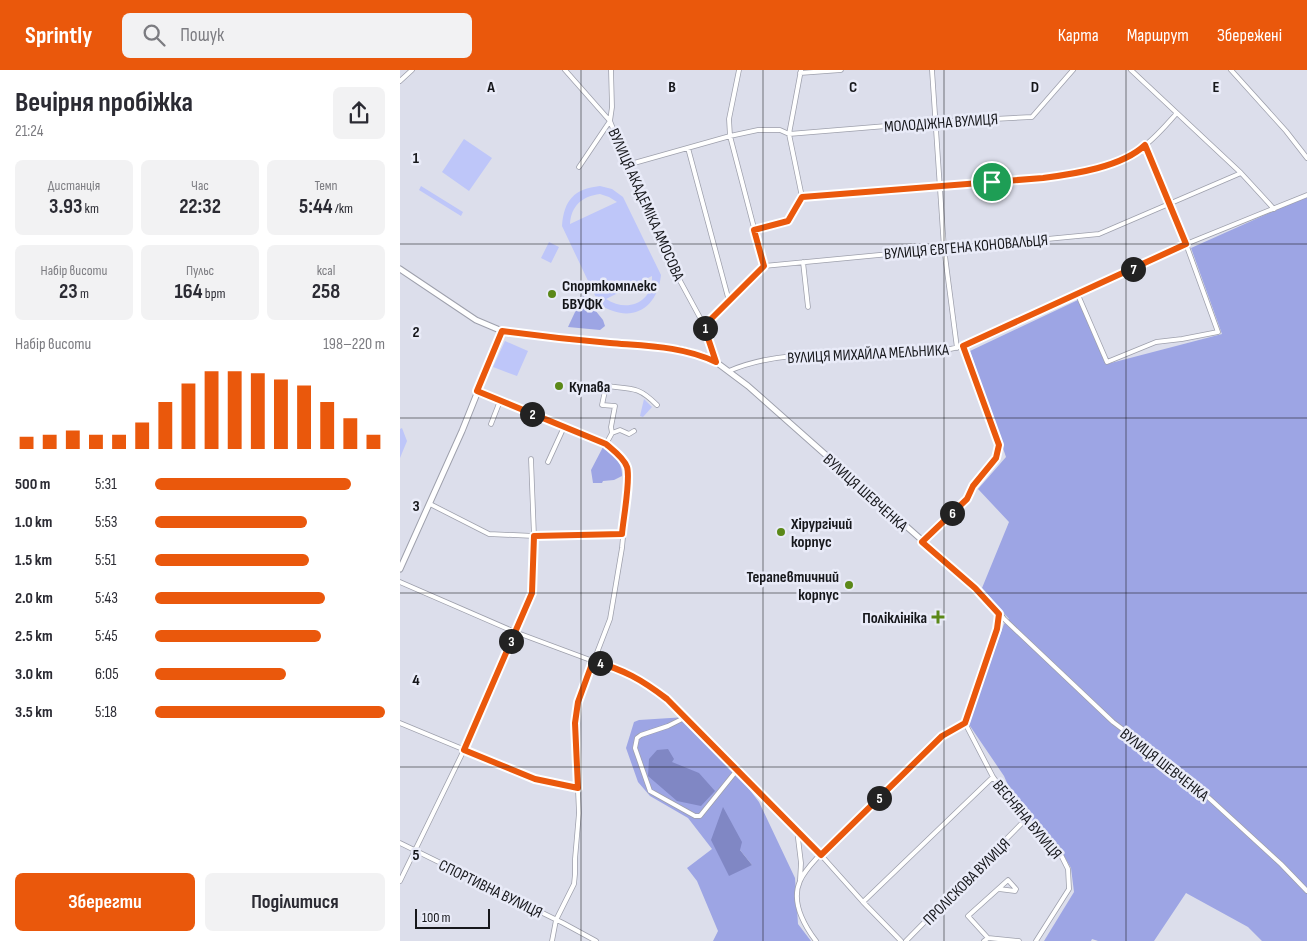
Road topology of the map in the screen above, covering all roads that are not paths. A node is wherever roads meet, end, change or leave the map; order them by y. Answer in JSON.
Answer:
{"nodes":[{"id":1,"x":412,"y":70,"type":"edge"},
{"id":2,"x":565,"y":70,"type":"edge"},
{"id":3,"x":610,"y":70,"type":"edge"},
{"id":4,"x":739,"y":70,"type":"edge"},
{"id":5,"x":841,"y":70,"type":"edge"},
{"id":6,"x":932,"y":70,"type":"edge"},
{"id":7,"x":1073,"y":70,"type":"edge"},
{"id":8,"x":1131,"y":70,"type":"edge"},
{"id":9,"x":1231,"y":70,"type":"edge"},
{"id":10,"x":801,"y":71,"type":"edge"},
{"id":11,"x":400,"y":81,"type":"edge"},
{"id":12,"x":1177,"y":113,"type":"junction"},
{"id":13,"x":610,"y":121,"type":"junction"},
{"id":14,"x":935,"y":122,"type":"junction"},
{"id":15,"x":788,"y":134,"type":"junction"},
{"id":16,"x":730,"y":136,"type":"junction"},
{"id":17,"x":1145,"y":145,"type":"junction"},
{"id":18,"x":688,"y":148,"type":"junction"},
{"id":19,"x":1307,"y":158,"type":"edge"},
{"id":20,"x":627,"y":165,"type":"junction"},
{"id":21,"x":579,"y":166,"type":"dead end"},
{"id":22,"x":1241,"y":173,"type":"junction"},
{"id":23,"x":940,"y":186,"type":"junction"},
{"id":24,"x":1307,"y":195,"type":"edge"},
{"id":25,"x":802,"y":197,"type":"junction"},
{"id":26,"x":1170,"y":203,"type":"junction"},
{"id":27,"x":1274,"y":209,"type":"junction"},
{"id":28,"x":754,"y":230,"type":"junction"},
{"id":29,"x":1186,"y":244,"type":"junction"},
{"id":30,"x":944,"y":248,"type":"junction"},
{"id":31,"x":803,"y":262,"type":"junction"},
{"id":32,"x":764,"y":266,"type":"junction"},
{"id":33,"x":400,"y":269,"type":"edge"},
{"id":34,"x":1078,"y":295,"type":"junction"},
{"id":35,"x":729,"y":301,"type":"junction"},
{"id":36,"x":808,"y":307,"type":"dead end"},
{"id":37,"x":704,"y":326,"type":"junction"},
{"id":38,"x":502,"y":331,"type":"junction"},
{"id":39,"x":963,"y":346,"type":"junction"},
{"id":40,"x":957,"y":348,"type":"junction"},
{"id":41,"x":716,"y":362,"type":"junction"},
{"id":42,"x":729,"y":371,"type":"junction"},
{"id":43,"x":477,"y":391,"type":"junction"},
{"id":44,"x":500,"y":401,"type":"junction"},
{"id":45,"x":658,"y":405,"type":"dead end"},
{"id":46,"x":491,"y":424,"type":"dead end"},
{"id":47,"x":564,"y":427,"type":"junction"},
{"id":48,"x":634,"y":431,"type":"dead end"},
{"id":49,"x":612,"y":433,"type":"junction"},
{"id":50,"x":606,"y":444,"type":"junction"},
{"id":51,"x":531,"y":459,"type":"dead end"},
{"id":52,"x":548,"y":462,"type":"dead end"},
{"id":53,"x":430,"y":504,"type":"junction"},
{"id":54,"x":622,"y":534,"type":"junction"},
{"id":55,"x":534,"y":536,"type":"junction"},
{"id":56,"x":922,"y":542,"type":"junction"},
{"id":57,"x":400,"y":570,"type":"edge"},
{"id":58,"x":400,"y":582,"type":"edge"},
{"id":59,"x":1000,"y":615,"type":"junction"},
{"id":60,"x":514,"y":632,"type":"junction"},
{"id":61,"x":593,"y":661,"type":"junction"},
{"id":62,"x":686,"y":718,"type":"junction"},
{"id":63,"x":400,"y":722,"type":"edge"},
{"id":64,"x":965,"y":723,"type":"junction"},
{"id":65,"x":464,"y":750,"type":"junction"},
{"id":66,"x":737,"y":770,"type":"junction"},
{"id":67,"x":993,"y":777,"type":"junction"},
{"id":68,"x":578,"y":788,"type":"junction"},
{"id":69,"x":1025,"y":820,"type":"junction"},
{"id":70,"x":797,"y":830,"type":"junction"},
{"id":71,"x":400,"y":843,"type":"edge"},
{"id":72,"x":415,"y":850,"type":"junction"},
{"id":73,"x":821,"y":855,"type":"junction"},
{"id":74,"x":400,"y":881,"type":"edge"},
{"id":75,"x":800,"y":881,"type":"junction"},
{"id":76,"x":999,"y":890,"type":"dead end"},
{"id":77,"x":1307,"y":890,"type":"edge"},
{"id":78,"x":863,"y":902,"type":"junction"},
{"id":79,"x":556,"y":920,"type":"junction"},
{"id":80,"x":986,"y":939,"type":"edge"},
{"id":81,"x":552,"y":941,"type":"edge"},
{"id":82,"x":596,"y":941,"type":"edge"},
{"id":83,"x":816,"y":941,"type":"edge"},
{"id":84,"x":901,"y":941,"type":"edge"},
{"id":85,"x":906,"y":941,"type":"edge"},
{"id":86,"x":1019,"y":941,"type":"edge"},
{"id":87,"x":1036,"y":941,"type":"edge"}],
"edges":[{"from":1,"to":11,"type":"street"},
{"from":2,"to":13,"type":"street"},
{"from":3,"to":13,"type":"street","name":"ВУЛИЦЯ АКАДЕМІКА АМОСОВА"},
{"from":4,"to":16,"type":"street"},
{"from":5,"to":10,"type":"street"},
{"from":6,"to":14,"type":"street"},
{"from":7,"to":14,"type":"street","name":"МОЛОДІЖНА ВУЛИЦЯ"},
{"from":8,"to":12,"type":"street"},
{"from":9,"to":19,"type":"street"},
{"from":10,"to":15,"type":"street"},
{"from":12,"to":17,"type":"street"},
{"from":12,"to":22,"type":"street"},
{"from":13,"to":20,"type":"street","name":"ВУЛИЦЯ АКАДЕМІКА АМОСОВА"},
{"from":13,"to":21,"type":"street"},
{"from":14,"to":15,"type":"street","name":"МОЛОДІЖНА ВУЛИЦЯ"},
{"from":14,"to":23,"type":"street"},
{"from":15,"to":16,"type":"street","name":"МОЛОДІЖНА ВУЛИЦЯ"},
{"from":15,"to":25,"type":"street"},
{"from":16,"to":18,"type":"street","name":"МОЛОДІЖНА ВУЛИЦЯ"},
{"from":16,"to":28,"type":"street"},
{"from":17,"to":23,"type":"street"},
{"from":17,"to":26,"type":"street"},
{"from":18,"to":20,"type":"street","name":"МОЛОДІЖНА ВУЛИЦЯ"},
{"from":18,"to":35,"type":"street"},
{"from":20,"to":37,"type":"street","name":"ВУЛИЦЯ АКАДЕМІКА АМОСОВА"},
{"from":22,"to":26,"type":"street","name":"ВУЛИЦЯ ЄВГЕНА КОНОВАЛЬЦЯ"},
{"from":22,"to":27,"type":"street"},
{"from":23,"to":25,"type":"street"},
{"from":23,"to":30,"type":"street"},
{"from":24,"to":27,"type":"street","name":"ВУЛИЦЯ МИХАЙЛА МЕЛЬНИКА"},
{"from":25,"to":28,"type":"street"},
{"from":26,"to":29,"type":"street"},
{"from":26,"to":30,"type":"street","name":"ВУЛИЦЯ ЄВГЕНА КОНОВАЛЬЦЯ"},
{"from":27,"to":29,"type":"street","name":"ВУЛИЦЯ МИХАЙЛА МЕЛЬНИКА"},
{"from":28,"to":32,"type":"street"},
{"from":29,"to":34,"type":"street","name":"ВУЛИЦЯ МИХАЙЛА МЕЛЬНИКА"},
{"from":29,"to":34,"type":"street"},
{"from":30,"to":31,"type":"street","name":"ВУЛИЦЯ ЄВГЕНА КОНОВАЛЬЦЯ"},
{"from":30,"to":40,"type":"street"},
{"from":31,"to":32,"type":"street","name":"ВУЛИЦЯ ЄВГЕНА КОНОВАЛЬЦЯ"},
{"from":31,"to":36,"type":"street"},
{"from":32,"to":35,"type":"street"},
{"from":33,"to":38,"type":"street","name":"ВУЛИЦЯ ШЕВЧЕНКА"},
{"from":34,"to":39,"type":"street","name":"ВУЛИЦЯ МИХАЙЛА МЕЛЬНИКА"},
{"from":35,"to":37,"type":"street"},
{"from":37,"to":41,"type":"street","name":"ВУЛИЦЯ АКАДЕМІКА АМОСОВА"},
{"from":38,"to":41,"type":"street","name":"ВУЛИЦЯ ШЕВЧЕНКА"},
{"from":38,"to":43,"type":"street"},
{"from":39,"to":40,"type":"street","name":"ВУЛИЦЯ МИХАЙЛА МЕЛЬНИКА"},
{"from":39,"to":56,"type":"street"},
{"from":40,"to":42,"type":"street","name":"ВУЛИЦЯ МИХАЙЛА МЕЛЬНИКА"},
{"from":41,"to":42,"type":"street","name":"ВУЛИЦЯ ШЕВЧЕНКА"},
{"from":42,"to":56,"type":"street","name":"ВУЛИЦЯ ШЕВЧЕНКА"},
{"from":43,"to":44,"type":"street"},
{"from":43,"to":53,"type":"street"},
{"from":44,"to":46,"type":"street"},
{"from":44,"to":47,"type":"street"},
{"from":45,"to":49,"type":"street"},
{"from":47,"to":50,"type":"street"},
{"from":47,"to":52,"type":"street"},
{"from":48,"to":49,"type":"street"},
{"from":49,"to":50,"type":"street"},
{"from":50,"to":54,"type":"street"},
{"from":51,"to":55,"type":"street"},
{"from":53,"to":55,"type":"street"},
{"from":53,"to":57,"type":"street"},
{"from":54,"to":55,"type":"street"},
{"from":54,"to":61,"type":"street"},
{"from":55,"to":60,"type":"street"},
{"from":56,"to":59,"type":"street","name":"ВУЛИЦЯ ШЕВЧЕНКА"},
{"from":58,"to":60,"type":"street"},
{"from":59,"to":64,"type":"street"},
{"from":59,"to":77,"type":"street","name":"ВУЛИЦЯ ШЕВЧЕНКА"},
{"from":60,"to":61,"type":"street"},
{"from":60,"to":65,"type":"street"},
{"from":61,"to":62,"type":"street"},
{"from":61,"to":68,"type":"street"},
{"from":62,"to":66,"type":"street"},
{"from":62,"to":66,"type":"street"},
{"from":63,"to":65,"type":"street"},
{"from":64,"to":67,"type":"street","name":"ВЕСНЯНА ВУЛИЦЯ"},
{"from":64,"to":73,"type":"street"},
{"from":65,"to":68,"type":"street"},
{"from":65,"to":72,"type":"street"},
{"from":66,"to":70,"type":"street"},
{"from":67,"to":69,"type":"street","name":"ВЕСНЯНА ВУЛИЦЯ"},
{"from":67,"to":78,"type":"street"},
{"from":68,"to":79,"type":"street"},
{"from":69,"to":85,"type":"street","name":"ПРОЛІСКОВА ВУЛИЦЯ"},
{"from":69,"to":87,"type":"street","name":"ВЕСНЯНА ВУЛИЦЯ"},
{"from":70,"to":73,"type":"street"},
{"from":70,"to":75,"type":"street"},
{"from":71,"to":72,"type":"street","name":"СПОРТИВНА ВУЛИЦЯ"},
{"from":72,"to":74,"type":"street"},
{"from":72,"to":79,"type":"street","name":"СПОРТИВНА ВУЛИЦЯ"},
{"from":73,"to":75,"type":"street"},
{"from":73,"to":78,"type":"street"},
{"from":75,"to":83,"type":"street"},
{"from":76,"to":80,"type":"street"},
{"from":78,"to":84,"type":"street"},
{"from":79,"to":81,"type":"street"},
{"from":79,"to":82,"type":"street","name":"СПОРТИВНА ВУЛИЦЯ"},
{"from":80,"to":86,"type":"street"}]}
